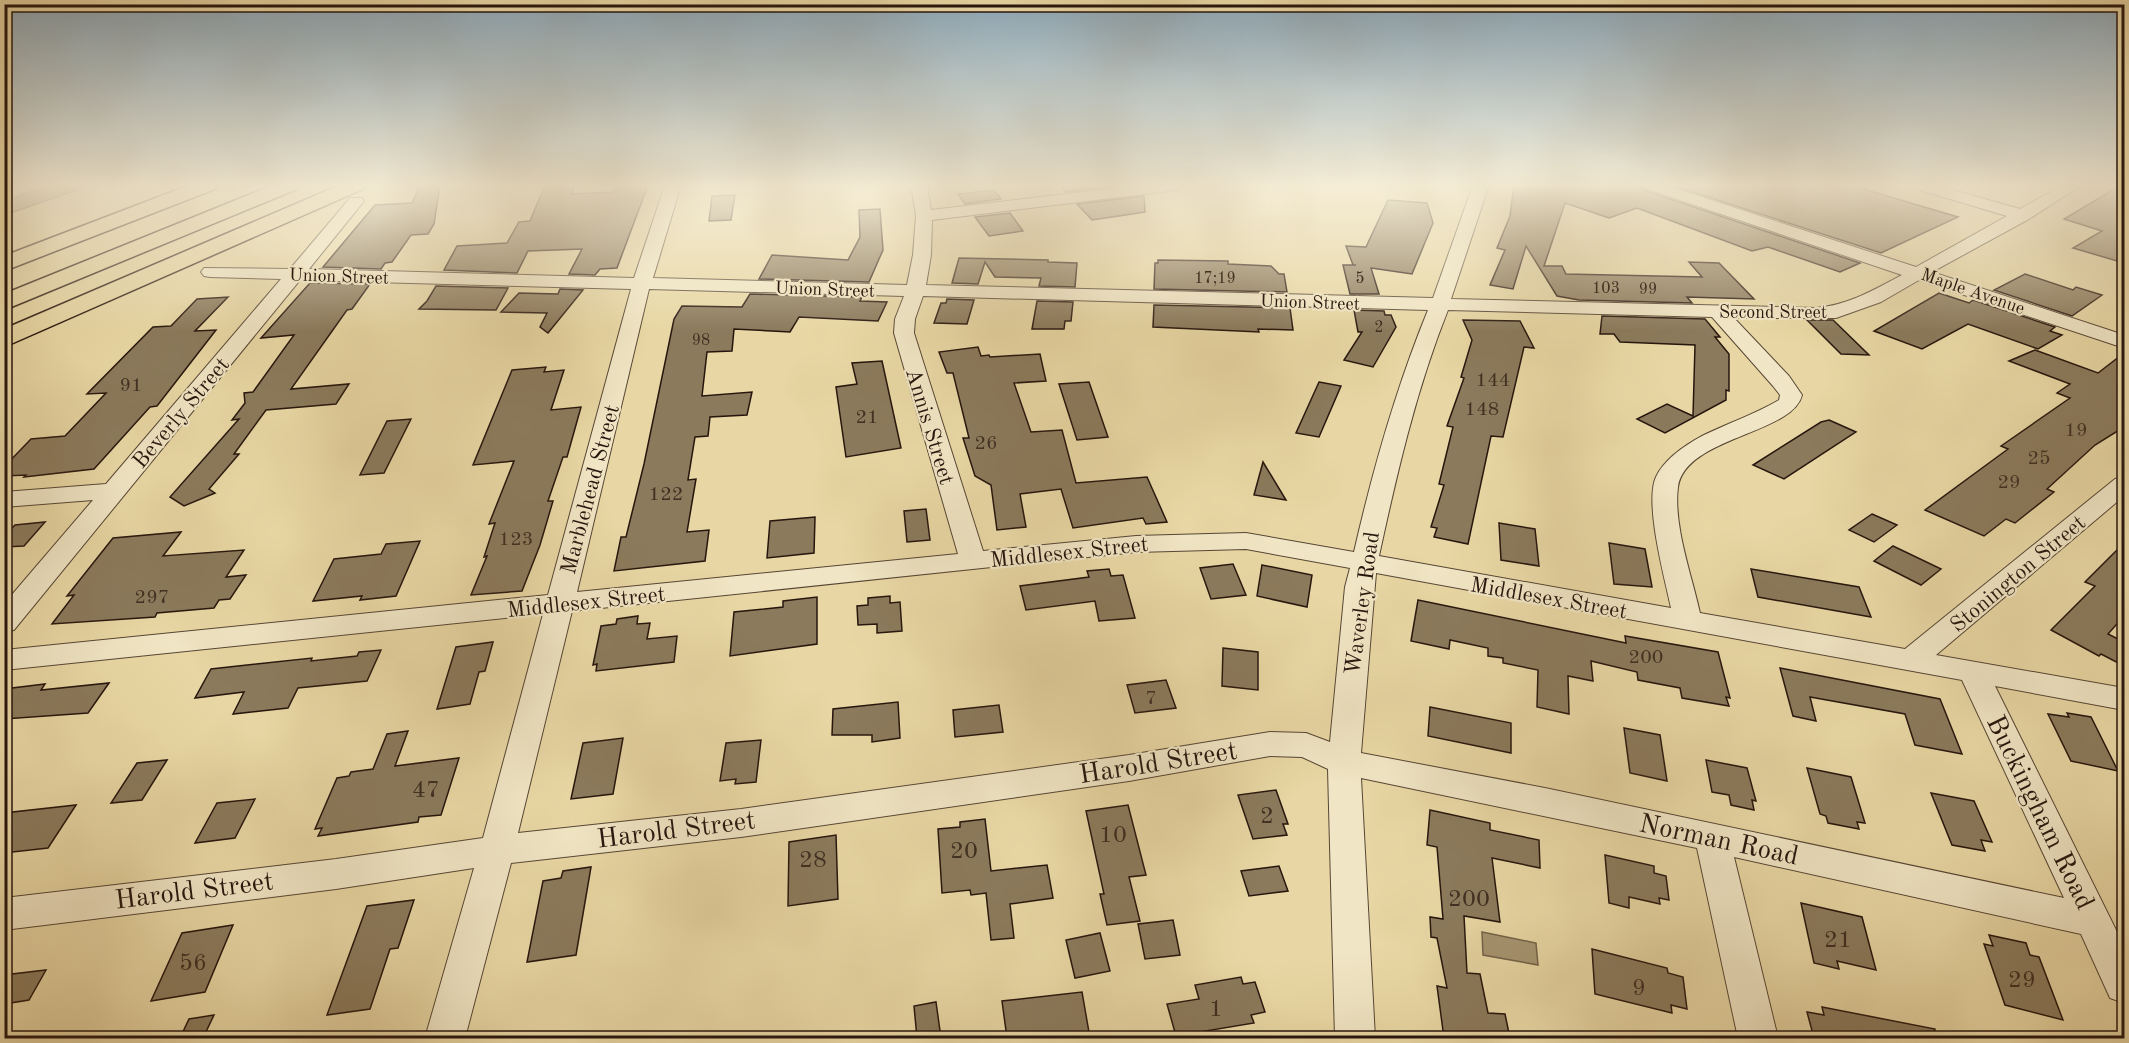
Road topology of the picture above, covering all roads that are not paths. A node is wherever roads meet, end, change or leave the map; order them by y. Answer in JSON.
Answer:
{"nodes":[{"id":1,"x":55,"y":234,"type":"edge"},
{"id":2,"x":82,"y":234,"type":"edge"},
{"id":3,"x":130,"y":234,"type":"edge"},
{"id":4,"x":172,"y":234,"type":"edge"},
{"id":5,"x":217,"y":234,"type":"edge"},
{"id":6,"x":258,"y":234,"type":"edge"},
{"id":7,"x":325,"y":234,"type":"edge"},
{"id":8,"x":658,"y":234,"type":"edge"},
{"id":9,"x":923,"y":234,"type":"edge"},
{"id":10,"x":1460,"y":234,"type":"edge"},
{"id":11,"x":1799,"y":234,"type":"edge"},
{"id":12,"x":1990,"y":234,"type":"edge"},
{"id":13,"x":4,"y":253,"type":"edge"},
{"id":14,"x":4,"y":264,"type":"edge"},
{"id":15,"x":210,"y":272,"type":"dead end"},
{"id":16,"x":1920,"y":273,"type":"junction"},
{"id":17,"x":295,"y":274,"type":"junction"},
{"id":18,"x":4,"y":284,"type":"edge"},
{"id":19,"x":643,"y":284,"type":"junction"},
{"id":20,"x":915,"y":291,"type":"junction"},
{"id":21,"x":4,"y":303,"type":"edge"},
{"id":22,"x":1439,"y":306,"type":"junction"},
{"id":23,"x":1718,"y":312,"type":"junction"},
{"id":24,"x":4,"y":321,"type":"edge"},
{"id":25,"x":4,"y":339,"type":"edge"},
{"id":26,"x":2124,"y":342,"type":"edge"},
{"id":27,"x":2124,"y":484,"type":"edge"},
{"id":28,"x":115,"y":491,"type":"junction"},
{"id":29,"x":4,"y":500,"type":"edge"},
{"id":30,"x":973,"y":561,"type":"junction"},
{"id":31,"x":1364,"y":563,"type":"junction"},
{"id":32,"x":559,"y":603,"type":"junction"},
{"id":33,"x":1688,"y":622,"type":"junction"},
{"id":34,"x":4,"y":623,"type":"edge"},
{"id":35,"x":4,"y":660,"type":"edge"},
{"id":36,"x":1910,"y":661,"type":"junction"},
{"id":37,"x":1973,"y":672,"type":"junction"},
{"id":38,"x":2124,"y":699,"type":"edge"},
{"id":39,"x":1344,"y":762,"type":"junction"},
{"id":40,"x":1712,"y":838,"type":"junction"},
{"id":41,"x":496,"y":850,"type":"junction"},
{"id":42,"x":4,"y":914,"type":"edge"},
{"id":43,"x":2094,"y":921,"type":"junction"},
{"id":44,"x":2124,"y":985,"type":"edge"},
{"id":45,"x":445,"y":1038,"type":"edge"},
{"id":46,"x":1355,"y":1038,"type":"edge"},
{"id":47,"x":1758,"y":1038,"type":"edge"}],
"edges":[{"from":1,"to":13,"type":"highway"},
{"from":2,"to":14,"type":"highway"},
{"from":3,"to":18,"type":"highway"},
{"from":4,"to":21,"type":"highway"},
{"from":5,"to":24,"type":"highway"},
{"from":6,"to":25,"type":"highway"},
{"from":7,"to":17,"type":"street","name":"Beverly Street"},
{"from":8,"to":19,"type":"street","name":"Marblehead Street"},
{"from":9,"to":20,"type":"street","name":"Annis Street"},
{"from":10,"to":22,"type":"street","name":"Waverley Road"},
{"from":11,"to":16,"type":"street","name":"Maple Avenue"},
{"from":12,"to":16,"type":"street","name":"Second Street"},
{"from":15,"to":17,"type":"street","name":"Union Street"},
{"from":16,"to":23,"type":"street","name":"Second Street"},
{"from":16,"to":26,"type":"street","name":"Maple Avenue"},
{"from":17,"to":19,"type":"street","name":"Union Street"},
{"from":17,"to":28,"type":"street","name":"Beverly Street"},
{"from":19,"to":20,"type":"street","name":"Union Street"},
{"from":19,"to":32,"type":"street","name":"Marblehead Street"},
{"from":20,"to":22,"type":"street","name":"Union Street"},
{"from":20,"to":30,"type":"street","name":"Annis Street"},
{"from":22,"to":23,"type":"street","name":"Second Street"},
{"from":22,"to":31,"type":"street","name":"Waverley Road"},
{"from":23,"to":33,"type":"street"},
{"from":27,"to":36,"type":"street","name":"Stonington Street"},
{"from":28,"to":29,"type":"street"},
{"from":28,"to":34,"type":"street","name":"Beverly Street"},
{"from":30,"to":31,"type":"street","name":"Middlesex Street"},
{"from":30,"to":32,"type":"street","name":"Middlesex Street"},
{"from":31,"to":33,"type":"street","name":"Middlesex Street"},
{"from":31,"to":39,"type":"street","name":"Waverley Road"},
{"from":32,"to":35,"type":"street","name":"Middlesex Street"},
{"from":32,"to":41,"type":"street","name":"Marblehead Street"},
{"from":33,"to":36,"type":"street","name":"Middlesex Street"},
{"from":36,"to":37,"type":"street","name":"Middlesex Street"},
{"from":37,"to":38,"type":"street","name":"Middlesex Street"},
{"from":37,"to":43,"type":"street","name":"Buckingham Road"},
{"from":39,"to":40,"type":"street","name":"Norman Road"},
{"from":39,"to":41,"type":"street","name":"Harold Street"},
{"from":39,"to":46,"type":"street","name":"Waverley Road"},
{"from":40,"to":43,"type":"street","name":"Norman Road"},
{"from":40,"to":47,"type":"street"},
{"from":41,"to":42,"type":"street","name":"Harold Street"},
{"from":41,"to":45,"type":"street","name":"Marblehead Street"},
{"from":43,"to":44,"type":"street","name":"Buckingham Road"}]}
